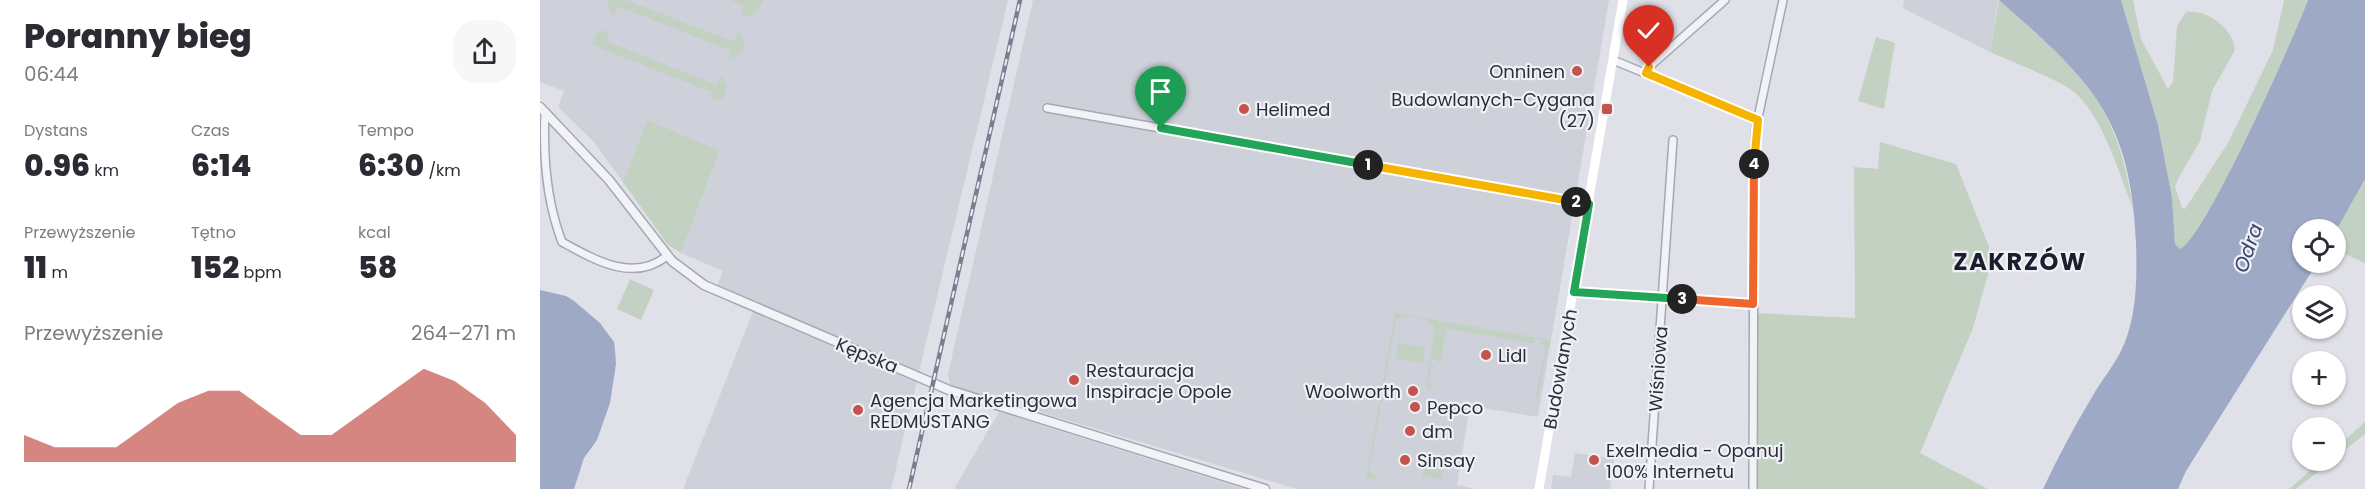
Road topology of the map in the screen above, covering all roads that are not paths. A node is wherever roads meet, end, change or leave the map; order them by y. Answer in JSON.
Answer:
{"nodes":[{"id":1,"x":1623,"y":0,"type":"edge"},
{"id":2,"x":1725,"y":0,"type":"edge"},
{"id":3,"x":1783,"y":0,"type":"edge"},
{"id":4,"x":1613,"y":60,"type":"junction"},
{"id":5,"x":1646,"y":73,"type":"junction"},
{"id":6,"x":1047,"y":108,"type":"dead end"},
{"id":7,"x":543,"y":110,"type":"edge"},
{"id":8,"x":1758,"y":120,"type":"junction"},
{"id":9,"x":1673,"y":140,"type":"dead end"},
{"id":10,"x":1589,"y":204,"type":"junction"},
{"id":11,"x":667,"y":256,"type":"junction"},
{"id":12,"x":1574,"y":292,"type":"junction"},
{"id":13,"x":1664,"y":298,"type":"junction"},
{"id":14,"x":1753,"y":304,"type":"junction"},
{"id":15,"x":1264,"y":489,"type":"edge"},
{"id":16,"x":1539,"y":489,"type":"edge"},
{"id":17,"x":1649,"y":489,"type":"edge"},
{"id":18,"x":1753,"y":489,"type":"edge"}],
"edges":[{"from":1,"to":4,"type":"main road","name":"Budowlanych"},
{"from":2,"to":5,"type":"street"},
{"from":3,"to":8,"type":"street"},
{"from":4,"to":5,"type":"street"},
{"from":4,"to":10,"type":"main road","name":"Budowlanych"},
{"from":5,"to":8,"type":"street"},
{"from":6,"to":10,"type":"street"},
{"from":7,"to":11,"type":"street","name":"Kępska"},
{"from":7,"to":11,"type":"street"},
{"from":8,"to":14,"type":"street"},
{"from":9,"to":13,"type":"street","name":"Wiśniowa"},
{"from":10,"to":12,"type":"main road","name":"Budowlanych"},
{"from":11,"to":15,"type":"street","name":"Kępska"},
{"from":12,"to":13,"type":"street"},
{"from":12,"to":16,"type":"main road","name":"Budowlanych"},
{"from":13,"to":14,"type":"street"},
{"from":13,"to":17,"type":"street","name":"Wiśniowa"},
{"from":14,"to":18,"type":"street"}]}
